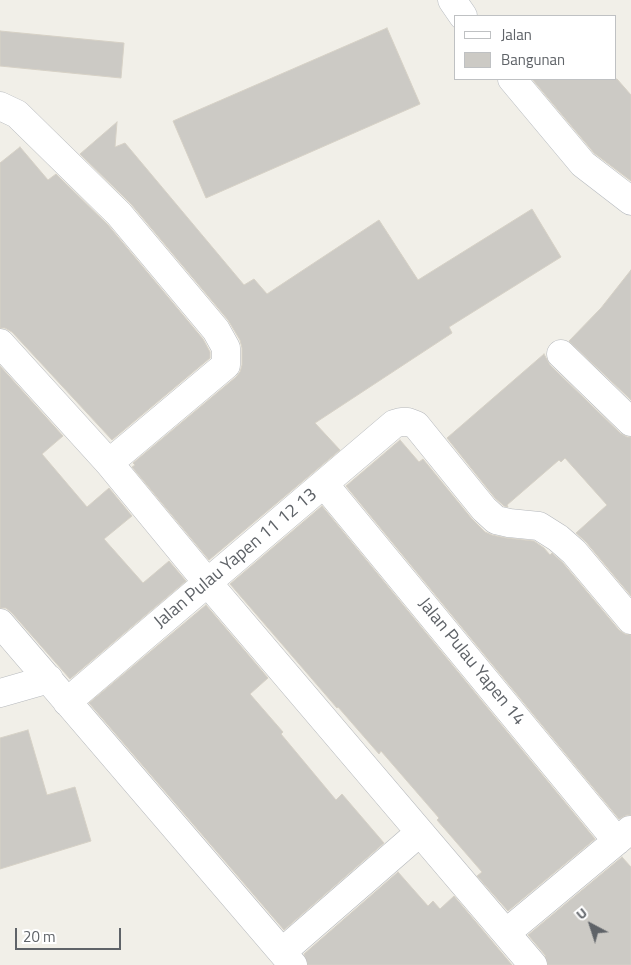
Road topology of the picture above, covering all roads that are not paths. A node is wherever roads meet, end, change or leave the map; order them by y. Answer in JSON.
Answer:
{"nodes":[{"id":1,"x":452,"y":0,"type":"edge"},
{"id":2,"x":462,"y":15,"type":"edge"},
{"id":3,"x":513,"y":80,"type":"edge"},
{"id":4,"x":0,"y":106,"type":"edge"},
{"id":5,"x":631,"y":201,"type":"edge"},
{"id":6,"x":0,"y":343,"type":"edge"},
{"id":7,"x":561,"y":354,"type":"dead end"},
{"id":8,"x":631,"y":422,"type":"edge"},
{"id":9,"x":109,"y":463,"type":"junction"},
{"id":10,"x":324,"y":484,"type":"junction"},
{"id":11,"x":207,"y":582,"type":"junction"},
{"id":12,"x":631,"y":620,"type":"edge"},
{"id":13,"x":0,"y":623,"type":"edge"},
{"id":14,"x":49,"y":679,"type":"junction"},
{"id":15,"x":0,"y":693,"type":"edge"},
{"id":16,"x":67,"y":702,"type":"junction"},
{"id":17,"x":419,"y":833,"type":"junction"},
{"id":18,"x":624,"y":835,"type":"edge"},
{"id":19,"x":506,"y":933,"type":"junction"},
{"id":20,"x":287,"y":958,"type":"edge"},
{"id":21,"x":533,"y":965,"type":"edge"}],
"edges":[{"from":1,"to":2,"type":"street"},
{"from":3,"to":5,"type":"street"},
{"from":4,"to":9,"type":"street"},
{"from":6,"to":9,"type":"street"},
{"from":7,"to":8,"type":"street"},
{"from":9,"to":11,"type":"street"},
{"from":10,"to":11,"type":"street","name":"Jalan Pulau Yapen 11 12 13"},
{"from":10,"to":12,"type":"street","name":"Jalan Pulau Yapen 11 12 13"},
{"from":10,"to":18,"type":"street","name":"Jalan Pulau Yapen 14"},
{"from":11,"to":16,"type":"street","name":"Jalan Pulau Yapen 11 12 13"},
{"from":11,"to":17,"type":"street"},
{"from":13,"to":14,"type":"street"},
{"from":14,"to":15,"type":"street"},
{"from":14,"to":16,"type":"street"},
{"from":16,"to":20,"type":"street"},
{"from":17,"to":19,"type":"street"},
{"from":17,"to":20,"type":"street"},
{"from":18,"to":19,"type":"street"},
{"from":19,"to":21,"type":"street"}]}
